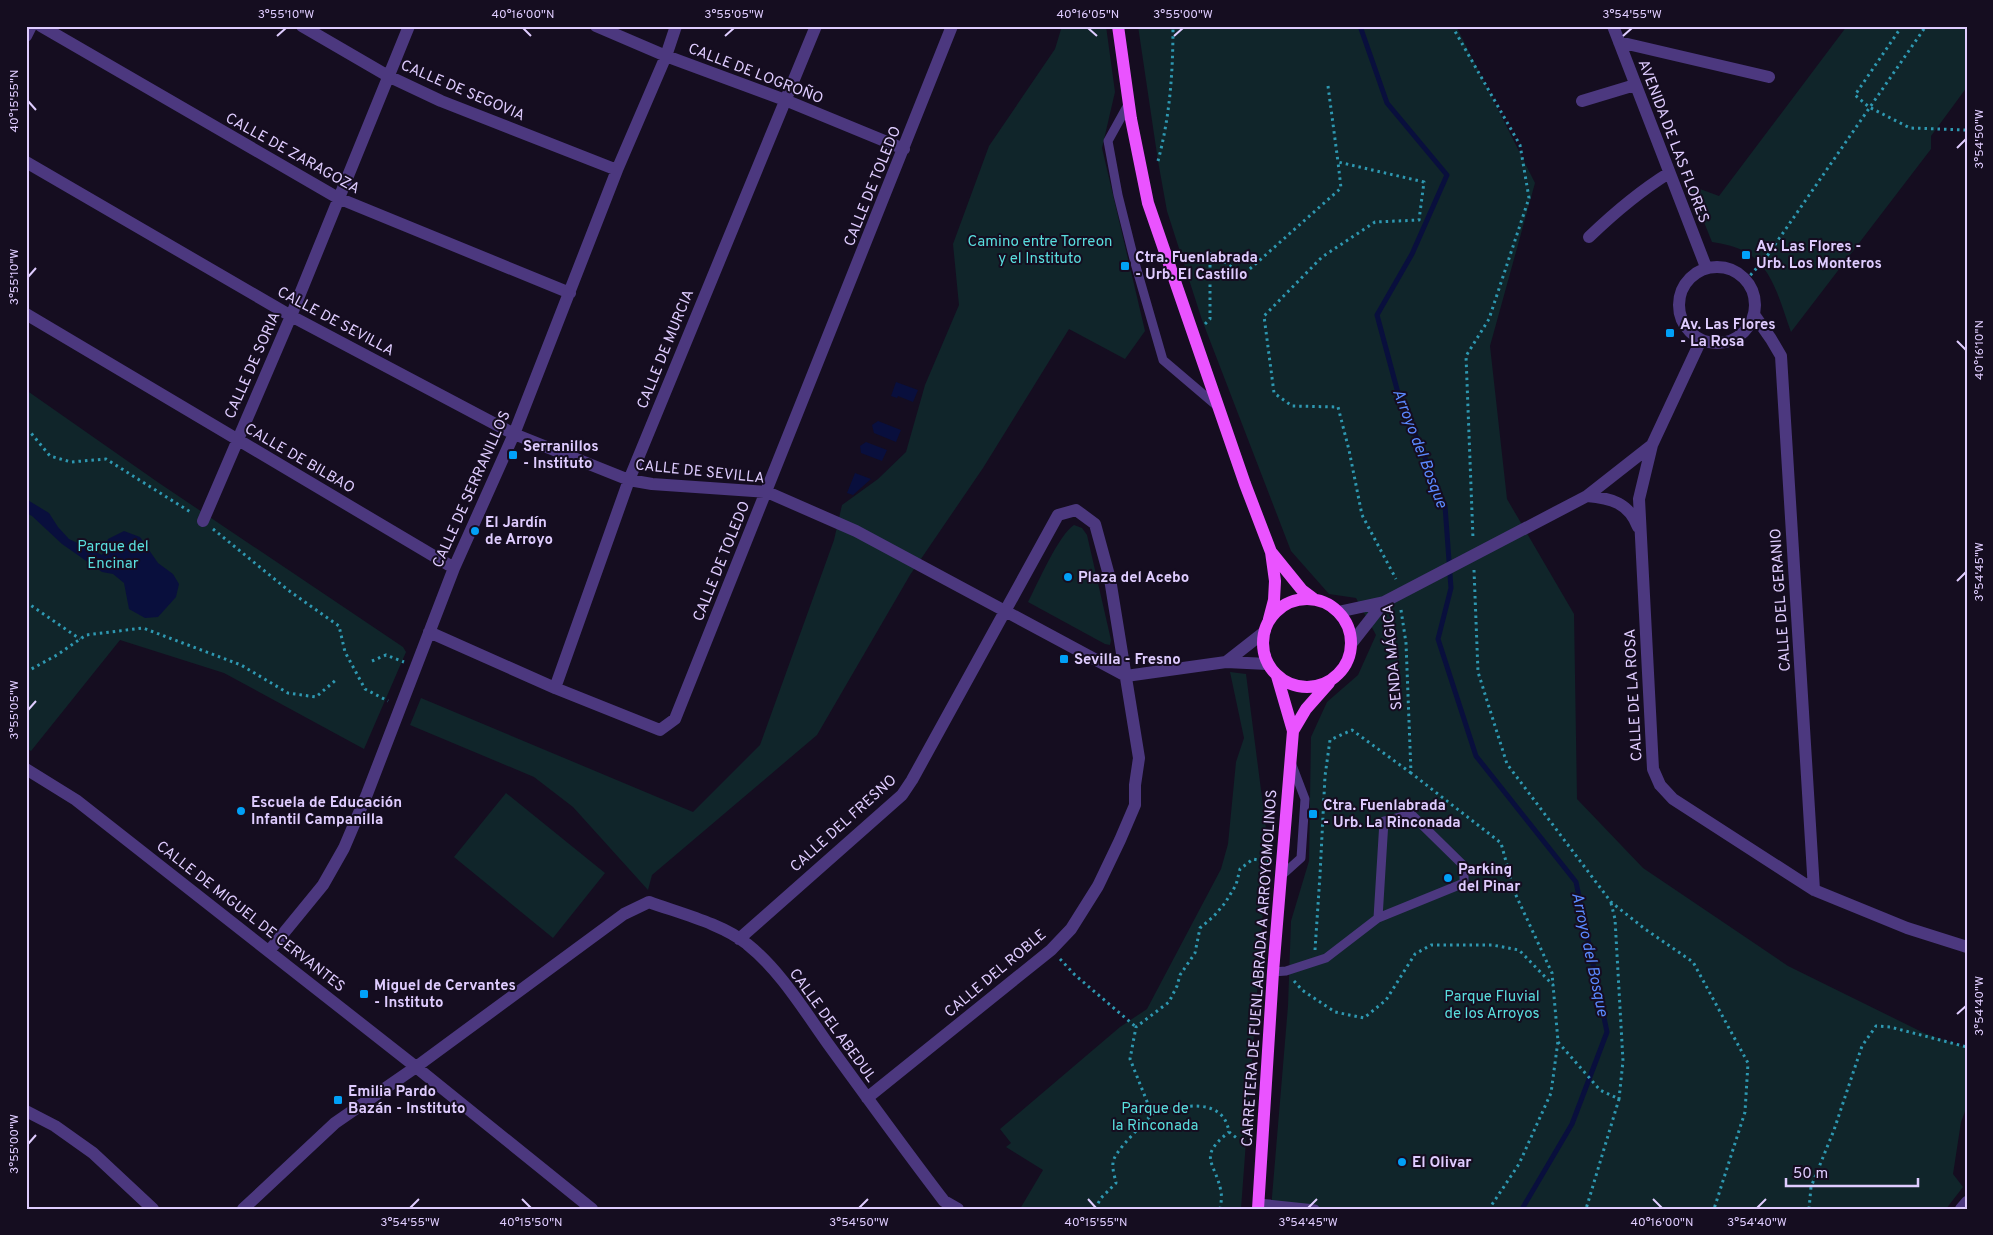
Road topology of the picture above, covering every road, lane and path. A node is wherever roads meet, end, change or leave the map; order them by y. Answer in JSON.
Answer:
{"nodes":[{"id":1,"x":31,"y":26,"type":"edge"},
{"id":2,"x":41,"y":26,"type":"edge"},
{"id":3,"x":302,"y":26,"type":"edge"},
{"id":4,"x":409,"y":26,"type":"edge"},
{"id":5,"x":596,"y":26,"type":"edge"},
{"id":6,"x":676,"y":26,"type":"edge"},
{"id":7,"x":816,"y":26,"type":"edge"},
{"id":8,"x":952,"y":26,"type":"edge"},
{"id":9,"x":1118,"y":26,"type":"edge"},
{"id":10,"x":1173,"y":26,"type":"edge"},
{"id":11,"x":1452,"y":26,"type":"edge"},
{"id":12,"x":1613,"y":26,"type":"edge"},
{"id":13,"x":1902,"y":26,"type":"edge"},
{"id":14,"x":1926,"y":26,"type":"edge"},
{"id":15,"x":26,"y":36,"type":"edge"},
{"id":16,"x":1619,"y":42,"type":"junction"},
{"id":17,"x":666,"y":56,"type":"junction"},
{"id":18,"x":388,"y":76,"type":"junction"},
{"id":19,"x":1769,"y":77,"type":"dead end"},
{"id":20,"x":1635,"y":85,"type":"junction"},
{"id":21,"x":1328,"y":86,"type":"dead end"},
{"id":22,"x":785,"y":100,"type":"junction"},
{"id":23,"x":1582,"y":101,"type":"dead end"},
{"id":24,"x":1129,"y":102,"type":"junction"},
{"id":25,"x":1869,"y":107,"type":"junction"},
{"id":26,"x":1967,"y":130,"type":"edge"},
{"id":27,"x":904,"y":149,"type":"junction"},
{"id":28,"x":1158,"y":161,"type":"dead end"},
{"id":29,"x":26,"y":162,"type":"edge"},
{"id":30,"x":1338,"y":162,"type":"junction"},
{"id":31,"x":617,"y":170,"type":"junction"},
{"id":32,"x":1669,"y":173,"type":"junction"},
{"id":33,"x":338,"y":198,"type":"junction"},
{"id":34,"x":1589,"y":237,"type":"dead end"},
{"id":35,"x":1706,"y":267,"type":"junction"},
{"id":36,"x":1746,"y":280,"type":"junction"},
{"id":37,"x":570,"y":293,"type":"junction"},
{"id":38,"x":26,"y":314,"type":"edge"},
{"id":39,"x":291,"y":316,"type":"junction"},
{"id":40,"x":1755,"y":316,"type":"junction"},
{"id":41,"x":1193,"y":334,"type":"junction"},
{"id":42,"x":1701,"y":340,"type":"junction"},
{"id":43,"x":1218,"y":407,"type":"junction"},
{"id":44,"x":26,"y":430,"type":"edge"},
{"id":45,"x":514,"y":434,"type":"junction"},
{"id":46,"x":236,"y":440,"type":"junction"},
{"id":47,"x":1652,"y":445,"type":"junction"},
{"id":48,"x":628,"y":480,"type":"junction"},
{"id":49,"x":767,"y":492,"type":"junction"},
{"id":50,"x":1587,"y":496,"type":"junction"},
{"id":51,"x":203,"y":521,"type":"junction"},
{"id":52,"x":1640,"y":535,"type":"junction"},
{"id":53,"x":1473,"y":544,"type":"dead end"},
{"id":54,"x":1271,"y":552,"type":"junction"},
{"id":55,"x":1474,"y":564,"type":"dead end"},
{"id":56,"x":454,"y":568,"type":"junction"},
{"id":57,"x":1396,"y":580,"type":"dead end"},
{"id":58,"x":1314,"y":599,"type":"junction"},
{"id":59,"x":26,"y":602,"type":"edge"},
{"id":60,"x":1384,"y":602,"type":"junction"},
{"id":61,"x":1400,"y":607,"type":"dead end"},
{"id":62,"x":1006,"y":610,"type":"junction"},
{"id":63,"x":1338,"y":612,"type":"junction"},
{"id":64,"x":1269,"y":618,"type":"junction"},
{"id":65,"x":429,"y":632,"type":"junction"},
{"id":66,"x":1263,"y":633,"type":"junction"},
{"id":67,"x":80,"y":639,"type":"junction"},
{"id":68,"x":1351,"y":644,"type":"junction"},
{"id":69,"x":372,"y":661,"type":"dead end"},
{"id":70,"x":1226,"y":662,"type":"junction"},
{"id":71,"x":1268,"y":664,"type":"junction"},
{"id":72,"x":415,"y":667,"type":"junction"},
{"id":73,"x":26,"y":672,"type":"edge"},
{"id":74,"x":1340,"y":672,"type":"junction"},
{"id":75,"x":1126,"y":676,"type":"junction"},
{"id":76,"x":1277,"y":676,"type":"junction"},
{"id":77,"x":337,"y":679,"type":"dead end"},
{"id":78,"x":555,"y":688,"type":"junction"},
{"id":79,"x":400,"y":708,"type":"junction"},
{"id":80,"x":1293,"y":731,"type":"junction"},
{"id":81,"x":1290,"y":759,"type":"junction"},
{"id":82,"x":26,"y":769,"type":"edge"},
{"id":83,"x":1411,"y":773,"type":"junction"},
{"id":84,"x":1282,"y":870,"type":"junction"},
{"id":85,"x":1814,"y":890,"type":"junction"},
{"id":86,"x":1611,"y":902,"type":"junction"},
{"id":87,"x":1378,"y":918,"type":"junction"},
{"id":88,"x":739,"y":939,"type":"junction"},
{"id":89,"x":1967,"y":947,"type":"edge"},
{"id":90,"x":1051,"y":950,"type":"junction"},
{"id":91,"x":269,"y":951,"type":"junction"},
{"id":92,"x":1314,"y":963,"type":"junction"},
{"id":93,"x":1286,"y":971,"type":"junction"},
{"id":94,"x":1273,"y":972,"type":"junction"},
{"id":95,"x":1553,"y":984,"type":"junction"},
{"id":96,"x":1136,"y":1027,"type":"junction"},
{"id":97,"x":1558,"y":1041,"type":"junction"},
{"id":98,"x":1967,"y":1047,"type":"edge"},
{"id":99,"x":416,"y":1067,"type":"junction"},
{"id":100,"x":867,"y":1098,"type":"junction"},
{"id":101,"x":1619,"y":1099,"type":"junction"},
{"id":102,"x":26,"y":1111,"type":"edge"},
{"id":103,"x":1152,"y":1114,"type":"junction"},
{"id":104,"x":1229,"y":1132,"type":"junction"},
{"id":105,"x":1238,"y":1139,"type":"dead end"},
{"id":106,"x":1967,"y":1202,"type":"edge"},
{"id":107,"x":1258,"y":1206,"type":"edge"},
{"id":108,"x":153,"y":1209,"type":"edge"},
{"id":109,"x":242,"y":1209,"type":"edge"},
{"id":110,"x":592,"y":1209,"type":"edge"},
{"id":111,"x":958,"y":1209,"type":"edge"},
{"id":112,"x":1095,"y":1209,"type":"edge"},
{"id":113,"x":1220,"y":1209,"type":"edge"},
{"id":114,"x":1315,"y":1209,"type":"edge"},
{"id":115,"x":1489,"y":1209,"type":"edge"},
{"id":116,"x":1586,"y":1209,"type":"edge"},
{"id":117,"x":1714,"y":1209,"type":"edge"},
{"id":118,"x":1809,"y":1209,"type":"edge"},
{"id":119,"x":1961,"y":1209,"type":"edge"}],
"edges":[{"from":1,"to":15,"type":"street"},
{"from":2,"to":33,"type":"street","name":"CALLE DE ZARAGOZA"},
{"from":3,"to":18,"type":"street","name":"CALLE DE SEGOVIA"},
{"from":4,"to":18,"type":"street","name":"CALLE DE SORIA"},
{"from":5,"to":17,"type":"street","name":"CALLE DE LOGROÑO"},
{"from":6,"to":17,"type":"street","name":"CALLE DE SERRANILLOS"},
{"from":7,"to":22,"type":"street","name":"CALLE DE MURCIA"},
{"from":8,"to":27,"type":"street","name":"CALLE DE TOLEDO"},
{"from":9,"to":24,"type":"main road"},
{"from":10,"to":28,"type":"path"},
{"from":11,"to":53,"type":"path"},
{"from":12,"to":16,"type":"street","name":"AVENIDA DE LAS FLORES"},
{"from":13,"to":25,"type":"path"},
{"from":14,"to":25,"type":"path"},
{"from":16,"to":19,"type":"street"},
{"from":16,"to":20,"type":"street","name":"AVENIDA DE LAS FLORES"},
{"from":17,"to":22,"type":"street","name":"CALLE DE LOGROÑO"},
{"from":17,"to":31,"type":"street","name":"CALLE DE SERRANILLOS"},
{"from":18,"to":31,"type":"street","name":"CALLE DE SEGOVIA"},
{"from":18,"to":33,"type":"street","name":"CALLE DE SORIA"},
{"from":20,"to":23,"type":"street"},
{"from":20,"to":32,"type":"street","name":"AVENIDA DE LAS FLORES"},
{"from":21,"to":30,"type":"path"},
{"from":22,"to":27,"type":"street","name":"CALLE DE LOGROÑO"},
{"from":22,"to":48,"type":"street","name":"CALLE DE MURCIA"},
{"from":24,"to":41,"type":"main road"},
{"from":24,"to":43,"type":"lane"},
{"from":25,"to":26,"type":"path"},
{"from":25,"to":36,"type":"path"},
{"from":27,"to":49,"type":"street","name":"CALLE DE TOLEDO"},
{"from":29,"to":39,"type":"street","name":"CALLE DE SEVILLA"},
{"from":30,"to":41,"type":"path"},
{"from":30,"to":57,"type":"path"},
{"from":31,"to":37,"type":"street","name":"CALLE DE SERRANILLOS"},
{"from":32,"to":34,"type":"street"},
{"from":32,"to":35,"type":"street","name":"AVENIDA DE LAS FLORES"},
{"from":33,"to":37,"type":"street","name":"CALLE DE ZARAGOZA"},
{"from":33,"to":39,"type":"street","name":"CALLE DE SORIA"},
{"from":35,"to":36,"type":"street"},
{"from":35,"to":42,"type":"street"},
{"from":36,"to":40,"type":"street"},
{"from":37,"to":45,"type":"street","name":"CALLE DE SERRANILLOS"},
{"from":38,"to":46,"type":"street","name":"CALLE DE BILBAO"},
{"from":39,"to":45,"type":"street","name":"CALLE DE SEVILLA"},
{"from":39,"to":46,"type":"street","name":"CALLE DE SORIA"},
{"from":40,"to":42,"type":"street"},
{"from":40,"to":85,"type":"street","name":"CALLE DEL GERANIO"},
{"from":41,"to":43,"type":"main road"},
{"from":42,"to":47,"type":"street","name":"CALLE DE LA ROSA"},
{"from":43,"to":54,"type":"main road"},
{"from":44,"to":51,"type":"path"},
{"from":45,"to":48,"type":"street","name":"CALLE DE SEVILLA"},
{"from":45,"to":56,"type":"street","name":"CALLE DE SERRANILLOS"},
{"from":46,"to":51,"type":"street","name":"CALLE DE SORIA"},
{"from":46,"to":56,"type":"street","name":"CALLE DE BILBAO"},
{"from":47,"to":50,"type":"street"},
{"from":47,"to":52,"type":"street","name":"CALLE DE LA ROSA"},
{"from":48,"to":49,"type":"street","name":"CALLE DE SEVILLA"},
{"from":48,"to":78,"type":"street","name":"CALLE DE MURCIA"},
{"from":49,"to":62,"type":"street","name":"CALLE DE SEVILLA"},
{"from":49,"to":78,"type":"street","name":"CALLE DE TOLEDO"},
{"from":50,"to":52,"type":"street","name":"CALLE DE LA ROSA"},
{"from":50,"to":60,"type":"street"},
{"from":51,"to":79,"type":"path"},
{"from":52,"to":85,"type":"street","name":"CALLE DE LA ROSA"},
{"from":54,"to":58,"type":"main road"},
{"from":54,"to":64,"type":"main road"},
{"from":55,"to":86,"type":"path"},
{"from":56,"to":65,"type":"street","name":"CALLE DE SERRANILLOS"},
{"from":58,"to":63,"type":"main road"},
{"from":58,"to":64,"type":"main road"},
{"from":59,"to":67,"type":"path"},
{"from":60,"to":63,"type":"street"},
{"from":60,"to":68,"type":"street"},
{"from":61,"to":83,"type":"path","name":"SENDA MÁGICA"},
{"from":62,"to":75,"type":"street","name":"CALLE DE SEVILLA"},
{"from":62,"to":75,"type":"street"},
{"from":62,"to":88,"type":"street","name":"CALLE DEL FRESNO"},
{"from":63,"to":68,"type":"main road"},
{"from":64,"to":66,"type":"main road"},
{"from":65,"to":72,"type":"street","name":"CALLE DE SERRANILLOS"},
{"from":65,"to":78,"type":"street","name":"CALLE DE TOLEDO"},
{"from":66,"to":70,"type":"street"},
{"from":66,"to":71,"type":"main road"},
{"from":67,"to":73,"type":"path"},
{"from":67,"to":77,"type":"path"},
{"from":68,"to":74,"type":"main road"},
{"from":69,"to":72,"type":"path"},
{"from":70,"to":71,"type":"street"},
{"from":70,"to":75,"type":"street"},
{"from":71,"to":76,"type":"main road"},
{"from":72,"to":79,"type":"street","name":"CALLE DE SERRANILLOS"},
{"from":74,"to":76,"type":"main road"},
{"from":74,"to":80,"type":"main road","name":"CARRETERA DE FUENLABRADA A ARROYOMOLINOS"},
{"from":75,"to":90,"type":"street","name":"CALLE DEL ROBLE"},
{"from":76,"to":80,"type":"main road","name":"CARRETERA DE FUENLABRADA A ARROYOMOLINOS"},
{"from":79,"to":91,"type":"street","name":"CALLE DE SERRANILLOS"},
{"from":80,"to":81,"type":"main road","name":"CARRETERA DE FUENLABRADA A ARROYOMOLINOS"},
{"from":81,"to":84,"type":"main road","name":"CARRETERA DE FUENLABRADA A ARROYOMOLINOS"},
{"from":81,"to":84,"type":"lane"},
{"from":82,"to":91,"type":"street","name":"CALLE DE MIGUEL DE CERVANTES"},
{"from":83,"to":92,"type":"path"},
{"from":83,"to":95,"type":"path"},
{"from":84,"to":94,"type":"main road","name":"CARRETERA DE FUENLABRADA A ARROYOMOLINOS"},
{"from":84,"to":96,"type":"path"},
{"from":85,"to":89,"type":"street","name":"CALLE DE LA ROSA"},
{"from":86,"to":101,"type":"path"},
{"from":86,"to":117,"type":"path"},
{"from":87,"to":87,"type":"lane"},
{"from":87,"to":92,"type":"lane"},
{"from":88,"to":99,"type":"street","name":"CALLE DEL ABEDUL"},
{"from":88,"to":100,"type":"street","name":"CALLE DEL ABEDUL"},
{"from":90,"to":96,"type":"path"},
{"from":90,"to":100,"type":"street","name":"CALLE DEL ROBLE"},
{"from":91,"to":99,"type":"street","name":"CALLE DE MIGUEL DE CERVANTES"},
{"from":92,"to":93,"type":"lane"},
{"from":93,"to":94,"type":"lane"},
{"from":93,"to":95,"type":"path"},
{"from":94,"to":107,"type":"main road","name":"CARRETERA DE FUENLABRADA A ARROYOMOLINOS"},
{"from":95,"to":97,"type":"path"},
{"from":96,"to":103,"type":"path"},
{"from":97,"to":101,"type":"path"},
{"from":97,"to":115,"type":"path"},
{"from":98,"to":118,"type":"path"},
{"from":99,"to":109,"type":"street"},
{"from":99,"to":110,"type":"street","name":"CALLE DE MIGUEL DE CERVANTES"},
{"from":100,"to":111,"type":"street","name":"CALLE DEL ABEDUL"},
{"from":101,"to":116,"type":"path"},
{"from":102,"to":108,"type":"street"},
{"from":103,"to":104,"type":"path"},
{"from":103,"to":112,"type":"path"},
{"from":104,"to":105,"type":"path"},
{"from":104,"to":113,"type":"path"},
{"from":106,"to":119,"type":"street"},
{"from":107,"to":114,"type":"lane"}]}
